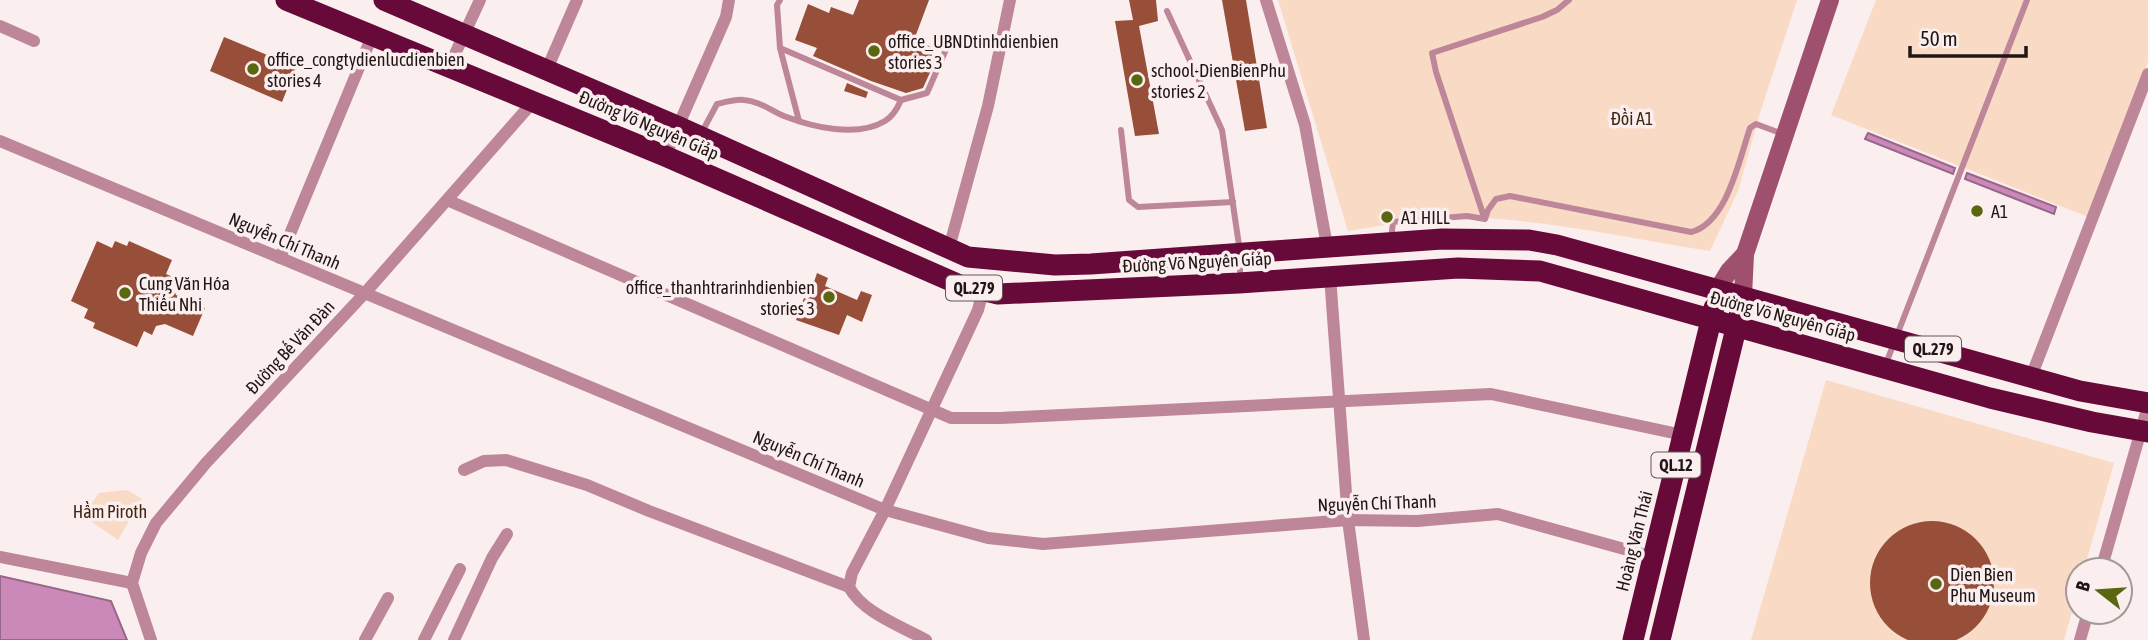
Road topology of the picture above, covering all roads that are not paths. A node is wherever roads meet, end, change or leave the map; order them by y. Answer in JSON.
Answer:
{"nodes":[{"id":1,"x":286,"y":0,"type":"edge"},
{"id":2,"x":384,"y":0,"type":"edge"},
{"id":3,"x":480,"y":0,"type":"edge"},
{"id":4,"x":577,"y":0,"type":"edge"},
{"id":5,"x":729,"y":0,"type":"edge"},
{"id":6,"x":780,"y":0,"type":"edge"},
{"id":7,"x":1010,"y":0,"type":"edge"},
{"id":8,"x":1266,"y":0,"type":"edge"},
{"id":9,"x":1569,"y":0,"type":"edge"},
{"id":10,"x":1830,"y":0,"type":"edge"},
{"id":11,"x":2027,"y":0,"type":"edge"},
{"id":12,"x":1167,"y":11,"type":"dead end"},
{"id":13,"x":0,"y":26,"type":"edge"},
{"id":14,"x":464,"y":34,"type":"junction"},
{"id":15,"x":372,"y":36,"type":"junction"},
{"id":16,"x":951,"y":38,"type":"dead end"},
{"id":17,"x":34,"y":41,"type":"dead end"},
{"id":18,"x":780,"y":48,"type":"junction"},
{"id":19,"x":449,"y":67,"type":"junction"},
{"id":20,"x":547,"y":69,"type":"junction"},
{"id":21,"x":2148,"y":74,"type":"edge"},
{"id":22,"x":901,"y":100,"type":"junction"},
{"id":23,"x":533,"y":102,"type":"junction"},
{"id":24,"x":799,"y":121,"type":"junction"},
{"id":25,"x":679,"y":127,"type":"junction"},
{"id":26,"x":1121,"y":130,"type":"dead end"},
{"id":27,"x":1785,"y":134,"type":"junction"},
{"id":28,"x":699,"y":136,"type":"junction"},
{"id":29,"x":0,"y":141,"type":"edge"},
{"id":30,"x":665,"y":156,"type":"junction"},
{"id":31,"x":800,"y":181,"type":"junction"},
{"id":32,"x":447,"y":200,"type":"junction"},
{"id":33,"x":1233,"y":202,"type":"junction"},
{"id":34,"x":787,"y":209,"type":"junction"},
{"id":35,"x":1485,"y":219,"type":"junction"},
{"id":36,"x":1391,"y":242,"type":"junction"},
{"id":37,"x":1327,"y":246,"type":"junction"},
{"id":38,"x":949,"y":248,"type":"junction"},
{"id":39,"x":1240,"y":252,"type":"junction"},
{"id":40,"x":1745,"y":254,"type":"junction"},
{"id":41,"x":280,"y":258,"type":"junction"},
{"id":42,"x":1330,"y":276,"type":"junction"},
{"id":43,"x":1239,"y":283,"type":"junction"},
{"id":44,"x":1718,"y":289,"type":"junction"},
{"id":45,"x":983,"y":290,"type":"junction"},
{"id":46,"x":365,"y":293,"type":"junction"},
{"id":47,"x":1744,"y":296,"type":"junction"},
{"id":48,"x":1712,"y":320,"type":"junction"},
{"id":49,"x":1736,"y":326,"type":"junction"},
{"id":50,"x":1895,"y":338,"type":"junction"},
{"id":51,"x":1884,"y":368,"type":"junction"},
{"id":52,"x":2031,"y":377,"type":"junction"},
{"id":53,"x":1339,"y":400,"type":"junction"},
{"id":54,"x":2148,"y":405,"type":"edge"},
{"id":55,"x":931,"y":409,"type":"junction"},
{"id":56,"x":2145,"y":432,"type":"edge"},
{"id":57,"x":1683,"y":435,"type":"junction"},
{"id":58,"x":464,"y":470,"type":"dead end"},
{"id":59,"x":885,"y":510,"type":"junction"},
{"id":60,"x":1348,"y":520,"type":"junction"},
{"id":61,"x":507,"y":534,"type":"dead end"},
{"id":62,"x":1684,"y":539,"type":"junction"},
{"id":63,"x":2105,"y":556,"type":"edge"},
{"id":64,"x":0,"y":557,"type":"edge"},
{"id":65,"x":1653,"y":557,"type":"junction"},
{"id":66,"x":460,"y":569,"type":"dead end"},
{"id":67,"x":132,"y":583,"type":"junction"},
{"id":68,"x":1672,"y":586,"type":"junction"},
{"id":69,"x":849,"y":587,"type":"junction"},
{"id":70,"x":388,"y":598,"type":"dead end"},
{"id":71,"x":151,"y":640,"type":"edge"},
{"id":72,"x":365,"y":640,"type":"edge"},
{"id":73,"x":424,"y":640,"type":"edge"},
{"id":74,"x":454,"y":640,"type":"edge"},
{"id":75,"x":926,"y":640,"type":"edge"},
{"id":76,"x":1364,"y":640,"type":"edge"},
{"id":77,"x":1633,"y":640,"type":"edge"},
{"id":78,"x":1660,"y":640,"type":"edge"}],
"edges":[{"from":1,"to":15,"type":"highway","name":"Đường Võ Nguyên Giáp","number":"QL.279"},
{"from":2,"to":14,"type":"highway","name":"Đường Võ Nguyên Giáp","number":"QL.279"},
{"from":3,"to":14,"type":"street"},
{"from":4,"to":20,"type":"street"},
{"from":5,"to":25,"type":"street"},
{"from":6,"to":18,"type":"lane"},
{"from":7,"to":38,"type":"street"},
{"from":8,"to":37,"type":"street"},
{"from":9,"to":35,"type":"lane"},
{"from":10,"to":27,"type":"street"},
{"from":11,"to":50,"type":"lane"},
{"from":12,"to":33,"type":"lane"},
{"from":13,"to":17,"type":"street"},
{"from":14,"to":19,"type":"street"},
{"from":14,"to":20,"type":"highway","name":"Đường Võ Nguyên Giáp","number":"QL.279"},
{"from":15,"to":19,"type":"highway","name":"Đường Võ Nguyên Giáp","number":"QL.279"},
{"from":15,"to":41,"type":"street"},
{"from":16,"to":22,"type":"lane"},
{"from":18,"to":22,"type":"lane"},
{"from":18,"to":24,"type":"lane"},
{"from":19,"to":23,"type":"highway","name":"Đường Võ Nguyên Giáp","number":"QL.279"},
{"from":20,"to":23,"type":"highway"},
{"from":20,"to":25,"type":"highway","name":"Đường Võ Nguyên Giáp","number":"QL.279"},
{"from":21,"to":52,"type":"street"},
{"from":22,"to":24,"type":"lane"},
{"from":23,"to":30,"type":"highway","name":"Đường Võ Nguyên Giáp","number":"QL.279"},
{"from":23,"to":32,"type":"street","name":"Đường Bế Văn Đàn"},
{"from":24,"to":28,"type":"lane"},
{"from":25,"to":28,"type":"highway","name":"Đường Võ Nguyên Giáp","number":"QL.279"},
{"from":25,"to":30,"type":"street"},
{"from":26,"to":33,"type":"lane"},
{"from":27,"to":35,"type":"lane"},
{"from":27,"to":40,"type":"street"},
{"from":28,"to":31,"type":"highway","name":"Đường Võ Nguyên Giáp","number":"QL.279"},
{"from":29,"to":41,"type":"street","name":"Nguyễn Chí Thanh"},
{"from":30,"to":34,"type":"highway","name":"Đường Võ Nguyên Giáp","number":"QL.279"},
{"from":31,"to":34,"type":"highway"},
{"from":31,"to":38,"type":"highway","name":"Đường Võ Nguyên Giáp","number":"QL.279"},
{"from":32,"to":46,"type":"street","name":"Đường Bế Văn Đàn"},
{"from":32,"to":55,"type":"street"},
{"from":33,"to":39,"type":"lane"},
{"from":34,"to":45,"type":"highway","name":"Đường Võ Nguyên Giáp","number":"QL.279"},
{"from":35,"to":36,"type":"lane"},
{"from":36,"to":37,"type":"highway","name":"Đường Võ Nguyên Giáp","number":"QL.279"},
{"from":36,"to":44,"type":"highway","name":"Đường Võ Nguyên Giáp","number":"QL.279"},
{"from":37,"to":39,"type":"highway","name":"Đường Võ Nguyên Giáp","number":"QL.279"},
{"from":37,"to":42,"type":"highway"},
{"from":38,"to":39,"type":"highway","name":"Đường Võ Nguyên Giáp","number":"QL.279"},
{"from":39,"to":43,"type":"lane"},
{"from":40,"to":44,"type":"street"},
{"from":40,"to":47,"type":"street"},
{"from":41,"to":46,"type":"street","name":"Nguyễn Chí Thanh"},
{"from":42,"to":43,"type":"highway","name":"Đường Võ Nguyên Giáp","number":"QL.279"},
{"from":42,"to":48,"type":"highway","name":"Đường Võ Nguyên Giáp","number":"QL.279"},
{"from":42,"to":53,"type":"street"},
{"from":43,"to":45,"type":"highway","name":"Đường Võ Nguyên Giáp","number":"QL.279"},
{"from":44,"to":47,"type":"highway","name":"Đường Võ Nguyên Giáp","number":"QL.279"},
{"from":44,"to":48,"type":"highway","name":"Hoàng Văn Thái","number":"QL.12"},
{"from":45,"to":55,"type":"street"},
{"from":46,"to":59,"type":"street","name":"Nguyễn Chí Thanh"},
{"from":46,"to":67,"type":"street","name":"Đường Bế Văn Đàn"},
{"from":47,"to":49,"type":"highway"},
{"from":47,"to":50,"type":"highway","name":"Đường Võ Nguyên Giáp","number":"QL.279"},
{"from":48,"to":49,"type":"highway","name":"Đường Võ Nguyên Giáp","number":"QL.279"},
{"from":48,"to":57,"type":"highway","name":"Hoàng Văn Thái","number":"QL.12"},
{"from":49,"to":51,"type":"highway","name":"Đường Võ Nguyên Giáp","number":"QL.279"},
{"from":49,"to":62,"type":"highway","number":"QL.12"},
{"from":50,"to":51,"type":"lane"},
{"from":50,"to":52,"type":"highway","name":"Đường Võ Nguyên Giáp","number":"QL.279"},
{"from":51,"to":56,"type":"highway","name":"Đường Võ Nguyên Giáp","number":"QL.279"},
{"from":52,"to":54,"type":"highway","name":"Đường Võ Nguyên Giáp","number":"QL.279"},
{"from":53,"to":55,"type":"street"},
{"from":53,"to":57,"type":"street"},
{"from":53,"to":60,"type":"street"},
{"from":54,"to":56,"type":"street"},
{"from":55,"to":59,"type":"street"},
{"from":56,"to":63,"type":"street"},
{"from":57,"to":65,"type":"highway","name":"Hoàng Văn Thái","number":"QL.12"},
{"from":58,"to":69,"type":"street"},
{"from":59,"to":60,"type":"street","name":"Nguyễn Chí Thanh"},
{"from":59,"to":69,"type":"street"},
{"from":60,"to":65,"type":"street","name":"Nguyễn Chí Thanh"},
{"from":60,"to":76,"type":"street"},
{"from":61,"to":74,"type":"street"},
{"from":62,"to":65,"type":"highway"},
{"from":62,"to":68,"type":"highway","number":"QL.12"},
{"from":64,"to":67,"type":"street"},
{"from":65,"to":68,"type":"highway"},
{"from":65,"to":77,"type":"highway","name":"Hoàng Văn Thái","number":"QL.12"},
{"from":66,"to":73,"type":"street"},
{"from":67,"to":71,"type":"street"},
{"from":68,"to":78,"type":"highway","number":"QL.12"},
{"from":69,"to":75,"type":"street"},
{"from":70,"to":72,"type":"street"}]}
